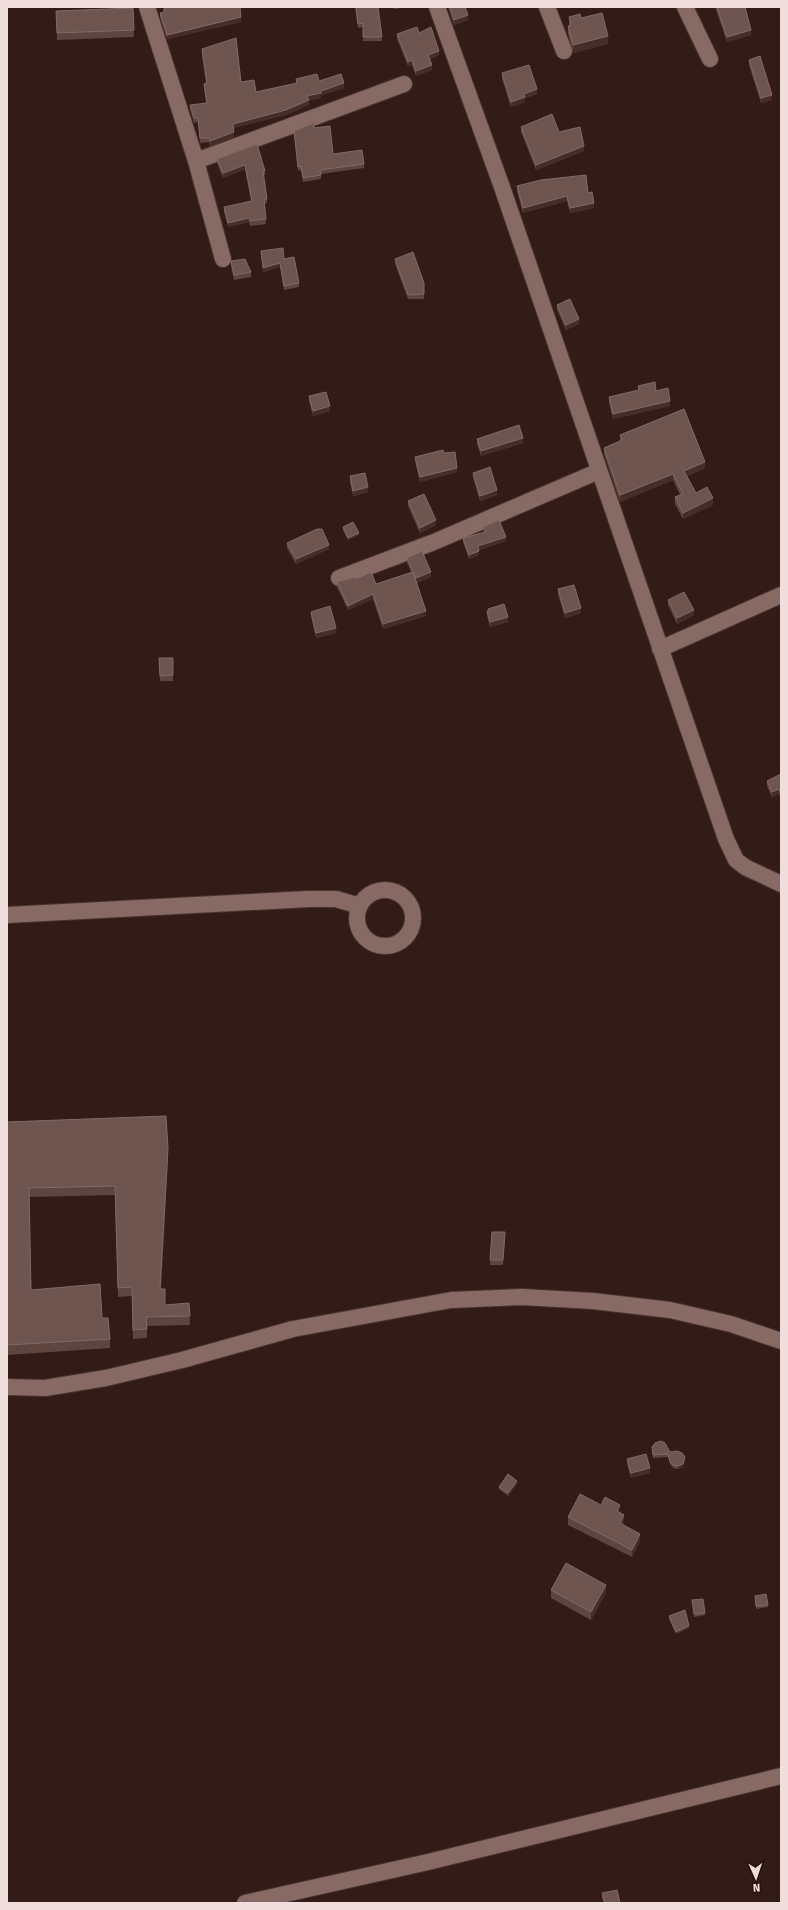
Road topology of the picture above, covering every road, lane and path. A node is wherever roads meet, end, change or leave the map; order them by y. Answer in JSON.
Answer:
{"nodes":[{"id":1,"x":147,"y":7,"type":"edge"},
{"id":2,"x":437,"y":7,"type":"edge"},
{"id":3,"x":547,"y":7,"type":"edge"},
{"id":4,"x":686,"y":7,"type":"edge"},
{"id":5,"x":564,"y":52,"type":"dead end"},
{"id":6,"x":710,"y":60,"type":"dead end"},
{"id":7,"x":404,"y":84,"type":"dead end"},
{"id":8,"x":196,"y":161,"type":"junction"},
{"id":9,"x":223,"y":259,"type":"dead end"},
{"id":10,"x":599,"y":471,"type":"junction"},
{"id":11,"x":339,"y":578,"type":"dead end"},
{"id":12,"x":781,"y":595,"type":"edge"},
{"id":13,"x":660,"y":649,"type":"junction"},
{"id":14,"x":781,"y":884,"type":"edge"},
{"id":15,"x":360,"y":906,"type":"dead end"},
{"id":16,"x":7,"y":915,"type":"edge"},
{"id":17,"x":781,"y":1341,"type":"edge"},
{"id":18,"x":7,"y":1386,"type":"edge"},
{"id":19,"x":781,"y":1776,"type":"edge"},
{"id":20,"x":245,"y":1903,"type":"edge"}],
"edges":[{"from":1,"to":8,"type":"street"},
{"from":2,"to":10,"type":"street"},
{"from":3,"to":5,"type":"street"},
{"from":4,"to":6,"type":"street"},
{"from":7,"to":8,"type":"street"},
{"from":8,"to":9,"type":"street"},
{"from":10,"to":11,"type":"street"},
{"from":10,"to":13,"type":"street"},
{"from":12,"to":13,"type":"street"},
{"from":13,"to":14,"type":"street"},
{"from":15,"to":16,"type":"street"},
{"from":17,"to":18,"type":"street"},
{"from":19,"to":20,"type":"street"}]}
